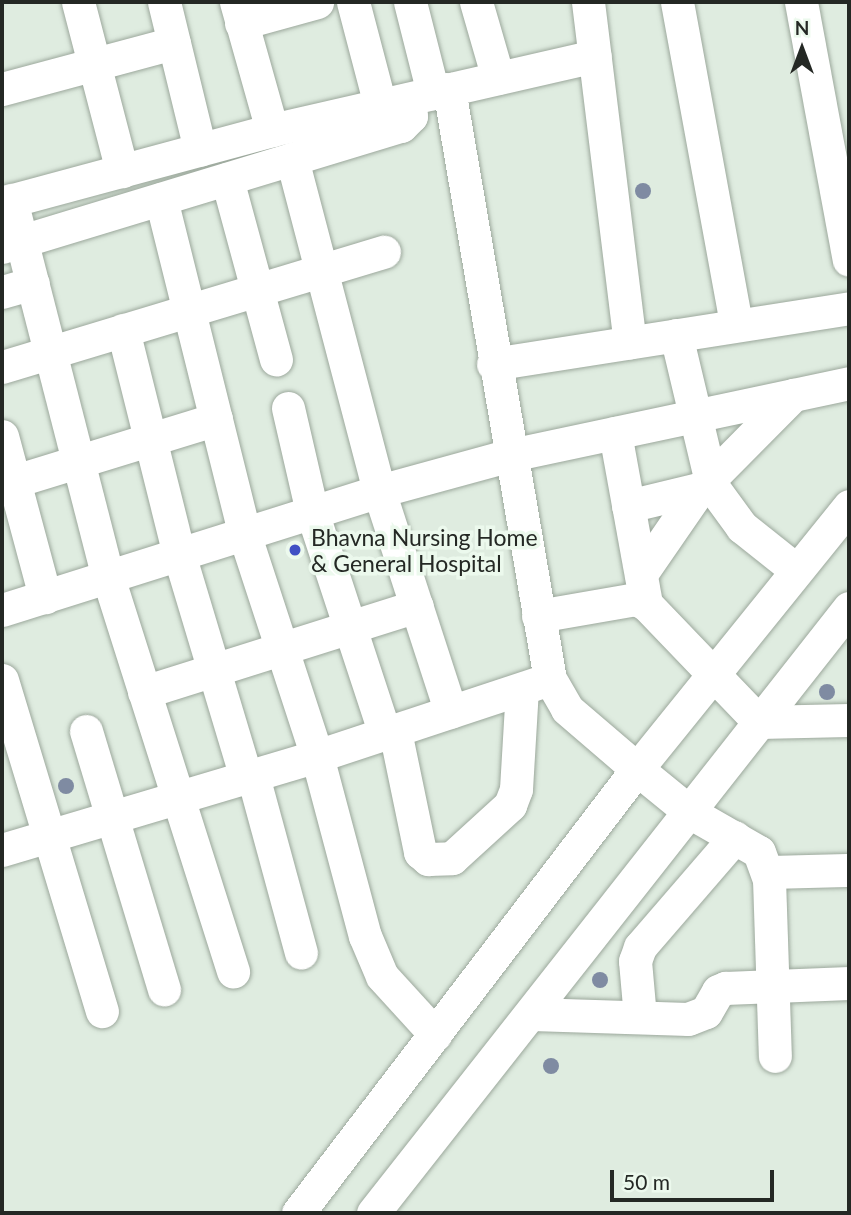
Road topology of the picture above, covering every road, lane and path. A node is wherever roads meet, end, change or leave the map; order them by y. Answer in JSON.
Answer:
{"nodes":[{"id":1,"x":78,"y":2,"type":"edge"},
{"id":2,"x":164,"y":2,"type":"edge"},
{"id":3,"x":317,"y":2,"type":"edge"},
{"id":4,"x":353,"y":2,"type":"edge"},
{"id":5,"x":410,"y":2,"type":"edge"},
{"id":6,"x":476,"y":2,"type":"edge"},
{"id":7,"x":588,"y":2,"type":"edge"},
{"id":8,"x":677,"y":2,"type":"edge"},
{"id":9,"x":801,"y":2,"type":"edge"},
{"id":10,"x":239,"y":12,"type":"edge"},
{"id":11,"x":174,"y":43,"type":"junction"},
{"id":12,"x":595,"y":56,"type":"junction"},
{"id":13,"x":94,"y":64,"type":"junction"},
{"id":14,"x":498,"y":78,"type":"junction"},
{"id":15,"x":2,"y":89,"type":"edge"},
{"id":16,"x":418,"y":97,"type":"junction"},
{"id":17,"x":272,"y":130,"type":"junction"},
{"id":18,"x":200,"y":150,"type":"junction"},
{"id":19,"x":292,"y":159,"type":"junction"},
{"id":20,"x":122,"y":171,"type":"junction"},
{"id":21,"x":227,"y":179,"type":"junction"},
{"id":22,"x":161,"y":199,"type":"junction"},
{"id":23,"x":7,"y":202,"type":"edge"},
{"id":24,"x":12,"y":244,"type":"edge"},
{"id":25,"x":384,"y":252,"type":"dead end"},
{"id":26,"x":849,"y":260,"type":"edge"},
{"id":27,"x":321,"y":269,"type":"junction"},
{"id":28,"x":17,"y":287,"type":"edge"},
{"id":29,"x":257,"y":289,"type":"junction"},
{"id":30,"x":849,"y":308,"type":"edge"},
{"id":31,"x":188,"y":310,"type":"junction"},
{"id":32,"x":736,"y":325,"type":"junction"},
{"id":33,"x":123,"y":330,"type":"junction"},
{"id":34,"x":676,"y":335,"type":"junction"},
{"id":35,"x":630,"y":342,"type":"junction"},
{"id":36,"x":50,"y":352,"type":"junction"},
{"id":37,"x":276,"y":359,"type":"dead end"},
{"id":38,"x":493,"y":364,"type":"junction"},
{"id":39,"x":2,"y":367,"type":"edge"},
{"id":40,"x":849,"y":383,"type":"edge"},
{"id":41,"x":793,"y":395,"type":"junction"},
{"id":42,"x":288,"y":408,"type":"dead end"},
{"id":43,"x":696,"y":417,"type":"junction"},
{"id":44,"x":216,"y":419,"type":"junction"},
{"id":45,"x":615,"y":433,"type":"junction"},
{"id":46,"x":2,"y":436,"type":"edge"},
{"id":47,"x":149,"y":440,"type":"junction"},
{"id":48,"x":511,"y":455,"type":"junction"},
{"id":49,"x":78,"y":462,"type":"junction"},
{"id":50,"x":8,"y":483,"type":"edge"},
{"id":51,"x":708,"y":484,"type":"junction"},
{"id":52,"x":379,"y":491,"type":"junction"},
{"id":53,"x":628,"y":506,"type":"junction"},
{"id":54,"x":849,"y":506,"type":"edge"},
{"id":55,"x":312,"y":512,"type":"junction"},
{"id":56,"x":244,"y":533,"type":"junction"},
{"id":57,"x":178,"y":554,"type":"junction"},
{"id":58,"x":796,"y":570,"type":"junction"},
{"id":59,"x":108,"y":577,"type":"junction"},
{"id":60,"x":643,"y":589,"type":"junction"},
{"id":61,"x":45,"y":597,"type":"junction"},
{"id":62,"x":417,"y":606,"type":"junction"},
{"id":63,"x":849,"y":608,"type":"edge"},
{"id":64,"x":2,"y":610,"type":"edge"},
{"id":65,"x":538,"y":616,"type":"junction"},
{"id":66,"x":349,"y":628,"type":"junction"},
{"id":67,"x":282,"y":649,"type":"junction"},
{"id":68,"x":214,"y":670,"type":"junction"},
{"id":69,"x":711,"y":674,"type":"junction"},
{"id":70,"x":2,"y":680,"type":"edge"},
{"id":71,"x":536,"y":684,"type":"junction"},
{"id":72,"x":145,"y":692,"type":"junction"},
{"id":73,"x":451,"y":712,"type":"junction"},
{"id":74,"x":849,"y":720,"type":"edge"},
{"id":75,"x":759,"y":722,"type":"junction"},
{"id":76,"x":86,"y":732,"type":"dead end"},
{"id":77,"x":390,"y":732,"type":"junction"},
{"id":78,"x":317,"y":757,"type":"junction"},
{"id":79,"x":637,"y":769,"type":"junction"},
{"id":80,"x":249,"y":777,"type":"junction"},
{"id":81,"x":178,"y":799,"type":"junction"},
{"id":82,"x":691,"y":813,"type":"junction"},
{"id":83,"x":114,"y":817,"type":"junction"},
{"id":84,"x":48,"y":836,"type":"junction"},
{"id":85,"x":735,"y":837,"type":"junction"},
{"id":86,"x":2,"y":850,"type":"edge"},
{"id":87,"x":849,"y":870,"type":"edge"},
{"id":88,"x":768,"y":872,"type":"junction"},
{"id":89,"x":301,"y":953,"type":"dead end"},
{"id":90,"x":233,"y":972,"type":"dead end"},
{"id":91,"x":849,"y":983,"type":"edge"},
{"id":92,"x":773,"y":986,"type":"junction"},
{"id":93,"x":164,"y":990,"type":"dead end"},
{"id":94,"x":102,"y":1012,"type":"dead end"},
{"id":95,"x":532,"y":1014,"type":"junction"},
{"id":96,"x":640,"y":1017,"type":"junction"},
{"id":97,"x":435,"y":1034,"type":"junction"},
{"id":98,"x":775,"y":1056,"type":"dead end"},
{"id":99,"x":298,"y":1213,"type":"edge"},
{"id":100,"x":373,"y":1213,"type":"edge"}],
"edges":[{"from":1,"to":13,"type":"street"},
{"from":2,"to":11,"type":"street"},
{"from":3,"to":10,"type":"street"},
{"from":4,"to":16,"type":"street"},
{"from":5,"to":16,"type":"street"},
{"from":6,"to":14,"type":"street"},
{"from":7,"to":12,"type":"street"},
{"from":8,"to":32,"type":"street"},
{"from":9,"to":26,"type":"street"},
{"from":10,"to":17,"type":"street"},
{"from":11,"to":13,"type":"street"},
{"from":11,"to":18,"type":"street"},
{"from":12,"to":14,"type":"street"},
{"from":12,"to":35,"type":"street"},
{"from":13,"to":15,"type":"street"},
{"from":13,"to":20,"type":"street"},
{"from":14,"to":16,"type":"street"},
{"from":16,"to":17,"type":"street"},
{"from":16,"to":19,"type":"street"},
{"from":16,"to":38,"type":"street"},
{"from":17,"to":18,"type":"street"},
{"from":18,"to":20,"type":"street"},
{"from":19,"to":21,"type":"street"},
{"from":19,"to":27,"type":"street"},
{"from":20,"to":23,"type":"street"},
{"from":21,"to":22,"type":"street"},
{"from":21,"to":29,"type":"street"},
{"from":22,"to":24,"type":"street"},
{"from":22,"to":31,"type":"street"},
{"from":23,"to":24,"type":"street"},
{"from":24,"to":28,"type":"street"},
{"from":25,"to":27,"type":"street"},
{"from":27,"to":29,"type":"street"},
{"from":27,"to":52,"type":"street"},
{"from":28,"to":36,"type":"street"},
{"from":29,"to":31,"type":"street"},
{"from":29,"to":37,"type":"street"},
{"from":30,"to":32,"type":"street"},
{"from":31,"to":33,"type":"street"},
{"from":31,"to":44,"type":"street"},
{"from":32,"to":34,"type":"street"},
{"from":33,"to":36,"type":"street"},
{"from":33,"to":47,"type":"street"},
{"from":34,"to":35,"type":"street"},
{"from":34,"to":43,"type":"street"},
{"from":35,"to":38,"type":"street"},
{"from":36,"to":39,"type":"street"},
{"from":36,"to":49,"type":"street"},
{"from":38,"to":48,"type":"street"},
{"from":40,"to":41,"type":"street"},
{"from":41,"to":43,"type":"street"},
{"from":41,"to":51,"type":"street"},
{"from":42,"to":55,"type":"street"},
{"from":43,"to":45,"type":"street"},
{"from":43,"to":51,"type":"street"},
{"from":44,"to":47,"type":"street"},
{"from":44,"to":56,"type":"street"},
{"from":45,"to":48,"type":"street"},
{"from":45,"to":53,"type":"street"},
{"from":46,"to":50,"type":"street"},
{"from":47,"to":49,"type":"street"},
{"from":47,"to":57,"type":"street"},
{"from":48,"to":52,"type":"street"},
{"from":48,"to":65,"type":"street"},
{"from":49,"to":50,"type":"street"},
{"from":49,"to":59,"type":"street"},
{"from":50,"to":61,"type":"street"},
{"from":51,"to":53,"type":"street"},
{"from":51,"to":58,"type":"street"},
{"from":51,"to":60,"type":"street"},
{"from":52,"to":55,"type":"street"},
{"from":52,"to":62,"type":"street"},
{"from":53,"to":60,"type":"street"},
{"from":54,"to":58,"type":"street"},
{"from":55,"to":56,"type":"street"},
{"from":55,"to":66,"type":"street"},
{"from":56,"to":57,"type":"street"},
{"from":56,"to":67,"type":"street"},
{"from":57,"to":59,"type":"street"},
{"from":57,"to":68,"type":"street"},
{"from":58,"to":69,"type":"street"},
{"from":59,"to":61,"type":"street"},
{"from":59,"to":72,"type":"street"},
{"from":60,"to":65,"type":"street"},
{"from":60,"to":69,"type":"street"},
{"from":61,"to":64,"type":"street"},
{"from":62,"to":66,"type":"street"},
{"from":62,"to":73,"type":"street"},
{"from":63,"to":75,"type":"street"},
{"from":65,"to":71,"type":"street"},
{"from":66,"to":67,"type":"street"},
{"from":66,"to":77,"type":"street"},
{"from":67,"to":68,"type":"street"},
{"from":67,"to":78,"type":"street"},
{"from":68,"to":72,"type":"street"},
{"from":68,"to":80,"type":"street"},
{"from":69,"to":75,"type":"street"},
{"from":69,"to":79,"type":"street"},
{"from":70,"to":84,"type":"street"},
{"from":71,"to":73,"type":"street"},
{"from":71,"to":77,"type":"street"},
{"from":71,"to":79,"type":"street"},
{"from":72,"to":81,"type":"street"},
{"from":73,"to":77,"type":"street"},
{"from":74,"to":75,"type":"street"},
{"from":75,"to":82,"type":"street"},
{"from":76,"to":83,"type":"street"},
{"from":77,"to":78,"type":"street"},
{"from":78,"to":80,"type":"street"},
{"from":78,"to":97,"type":"street"},
{"from":79,"to":82,"type":"street"},
{"from":79,"to":97,"type":"street"},
{"from":80,"to":81,"type":"street"},
{"from":80,"to":89,"type":"street"},
{"from":81,"to":83,"type":"street"},
{"from":81,"to":90,"type":"street"},
{"from":82,"to":85,"type":"street"},
{"from":82,"to":95,"type":"street"},
{"from":83,"to":84,"type":"street"},
{"from":83,"to":93,"type":"street"},
{"from":84,"to":86,"type":"street"},
{"from":84,"to":94,"type":"street"},
{"from":85,"to":88,"type":"street"},
{"from":85,"to":96,"type":"street"},
{"from":87,"to":88,"type":"street"},
{"from":88,"to":92,"type":"street"},
{"from":91,"to":92,"type":"street"},
{"from":92,"to":96,"type":"street"},
{"from":92,"to":98,"type":"street"},
{"from":95,"to":96,"type":"street"},
{"from":95,"to":100,"type":"street"},
{"from":97,"to":99,"type":"street"}]}
